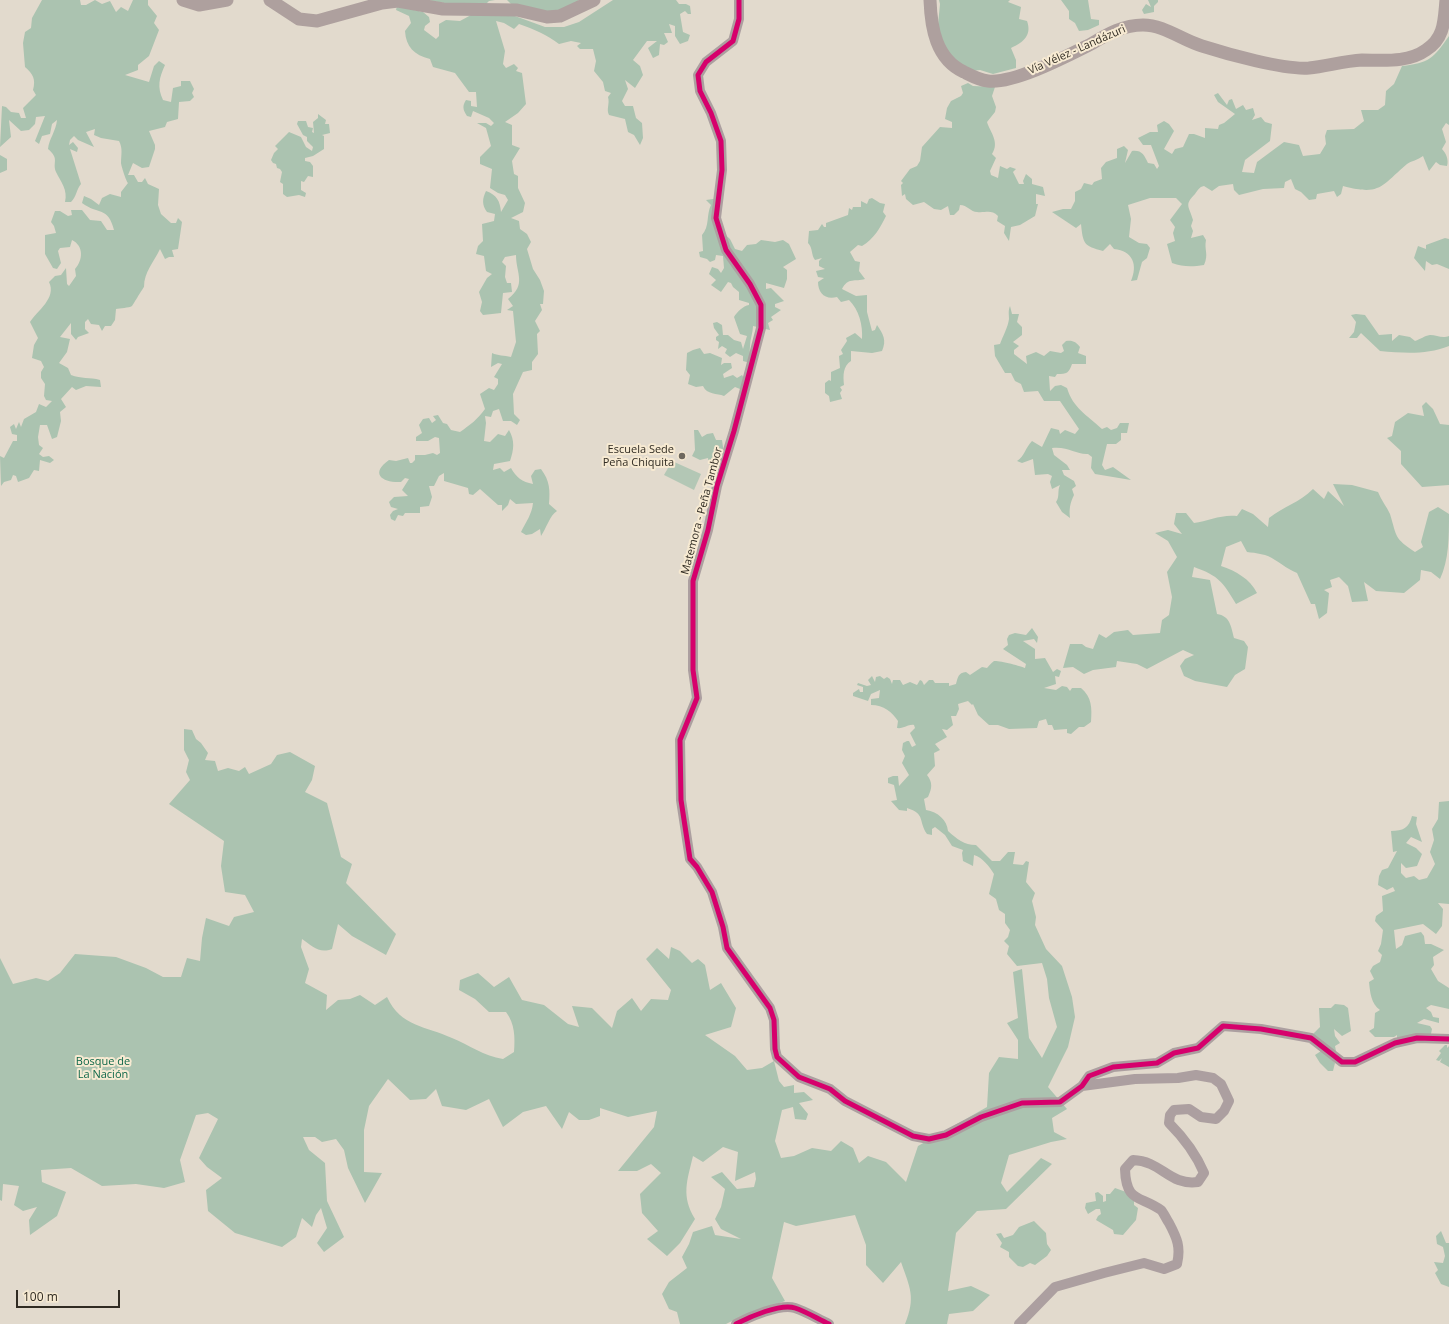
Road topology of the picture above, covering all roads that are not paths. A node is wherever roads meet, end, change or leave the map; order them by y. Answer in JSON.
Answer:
{"nodes":[{"id":1,"x":183,"y":0,"type":"edge"},
{"id":2,"x":227,"y":0,"type":"edge"},
{"id":3,"x":270,"y":0,"type":"edge"},
{"id":4,"x":594,"y":0,"type":"edge"},
{"id":5,"x":739,"y":0,"type":"edge"},
{"id":6,"x":930,"y":0,"type":"edge"},
{"id":7,"x":1446,"y":0,"type":"edge"},
{"id":8,"x":1449,"y":1038,"type":"edge"},
{"id":9,"x":1082,"y":1086,"type":"junction"},
{"id":10,"x":736,"y":1324,"type":"edge"},
{"id":11,"x":829,"y":1324,"type":"edge"},
{"id":12,"x":1019,"y":1324,"type":"edge"}],
"edges":[{"from":1,"to":2,"type":"main road"},
{"from":3,"to":4,"type":"main road"},
{"from":5,"to":9,"type":"street","name":"Matemora - Peña Tambor"},
{"from":6,"to":7,"type":"main road","name":"Vía Vélez - Landázuri"},
{"from":8,"to":9,"type":"street","name":"Matemora - Peña Tambor"},
{"from":9,"to":12,"type":"street"},
{"from":10,"to":11,"type":"street"}]}
